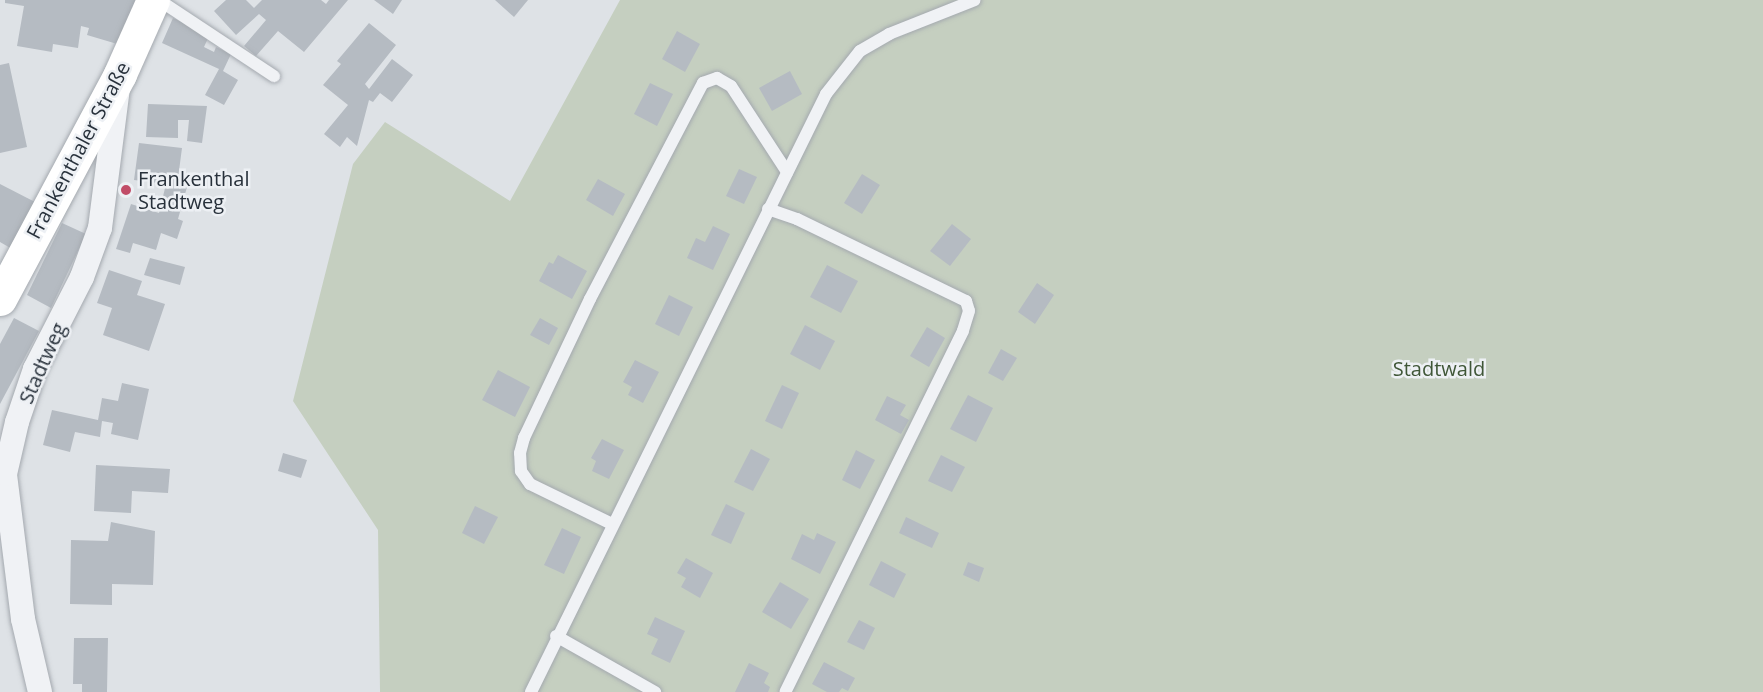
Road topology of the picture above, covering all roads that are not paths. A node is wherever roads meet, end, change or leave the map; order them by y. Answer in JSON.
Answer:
{"nodes":[{"id":1,"x":153,"y":0,"type":"edge"},
{"id":2,"x":159,"y":0,"type":"edge"},
{"id":3,"x":975,"y":0,"type":"edge"},
{"id":4,"x":120,"y":74,"type":"junction"},
{"id":5,"x":274,"y":76,"type":"dead end"},
{"id":6,"x":787,"y":172,"type":"junction"},
{"id":7,"x":768,"y":209,"type":"junction"},
{"id":8,"x":0,"y":299,"type":"edge"},
{"id":9,"x":612,"y":524,"type":"junction"},
{"id":10,"x":556,"y":636,"type":"junction"},
{"id":11,"x":40,"y":692,"type":"edge"},
{"id":12,"x":531,"y":692,"type":"edge"},
{"id":13,"x":655,"y":692,"type":"edge"},
{"id":14,"x":785,"y":692,"type":"edge"}],
"edges":[{"from":1,"to":4,"type":"main road","name":"Frankenthaler Straße"},
{"from":2,"to":5,"type":"lane"},
{"from":3,"to":6,"type":"lane"},
{"from":4,"to":8,"type":"main road","name":"Frankenthaler Straße"},
{"from":4,"to":11,"type":"street","name":"Stadtweg"},
{"from":6,"to":7,"type":"lane"},
{"from":6,"to":9,"type":"lane"},
{"from":7,"to":9,"type":"lane"},
{"from":7,"to":14,"type":"lane"},
{"from":9,"to":10,"type":"lane"},
{"from":10,"to":12,"type":"lane"},
{"from":10,"to":13,"type":"lane"}]}
